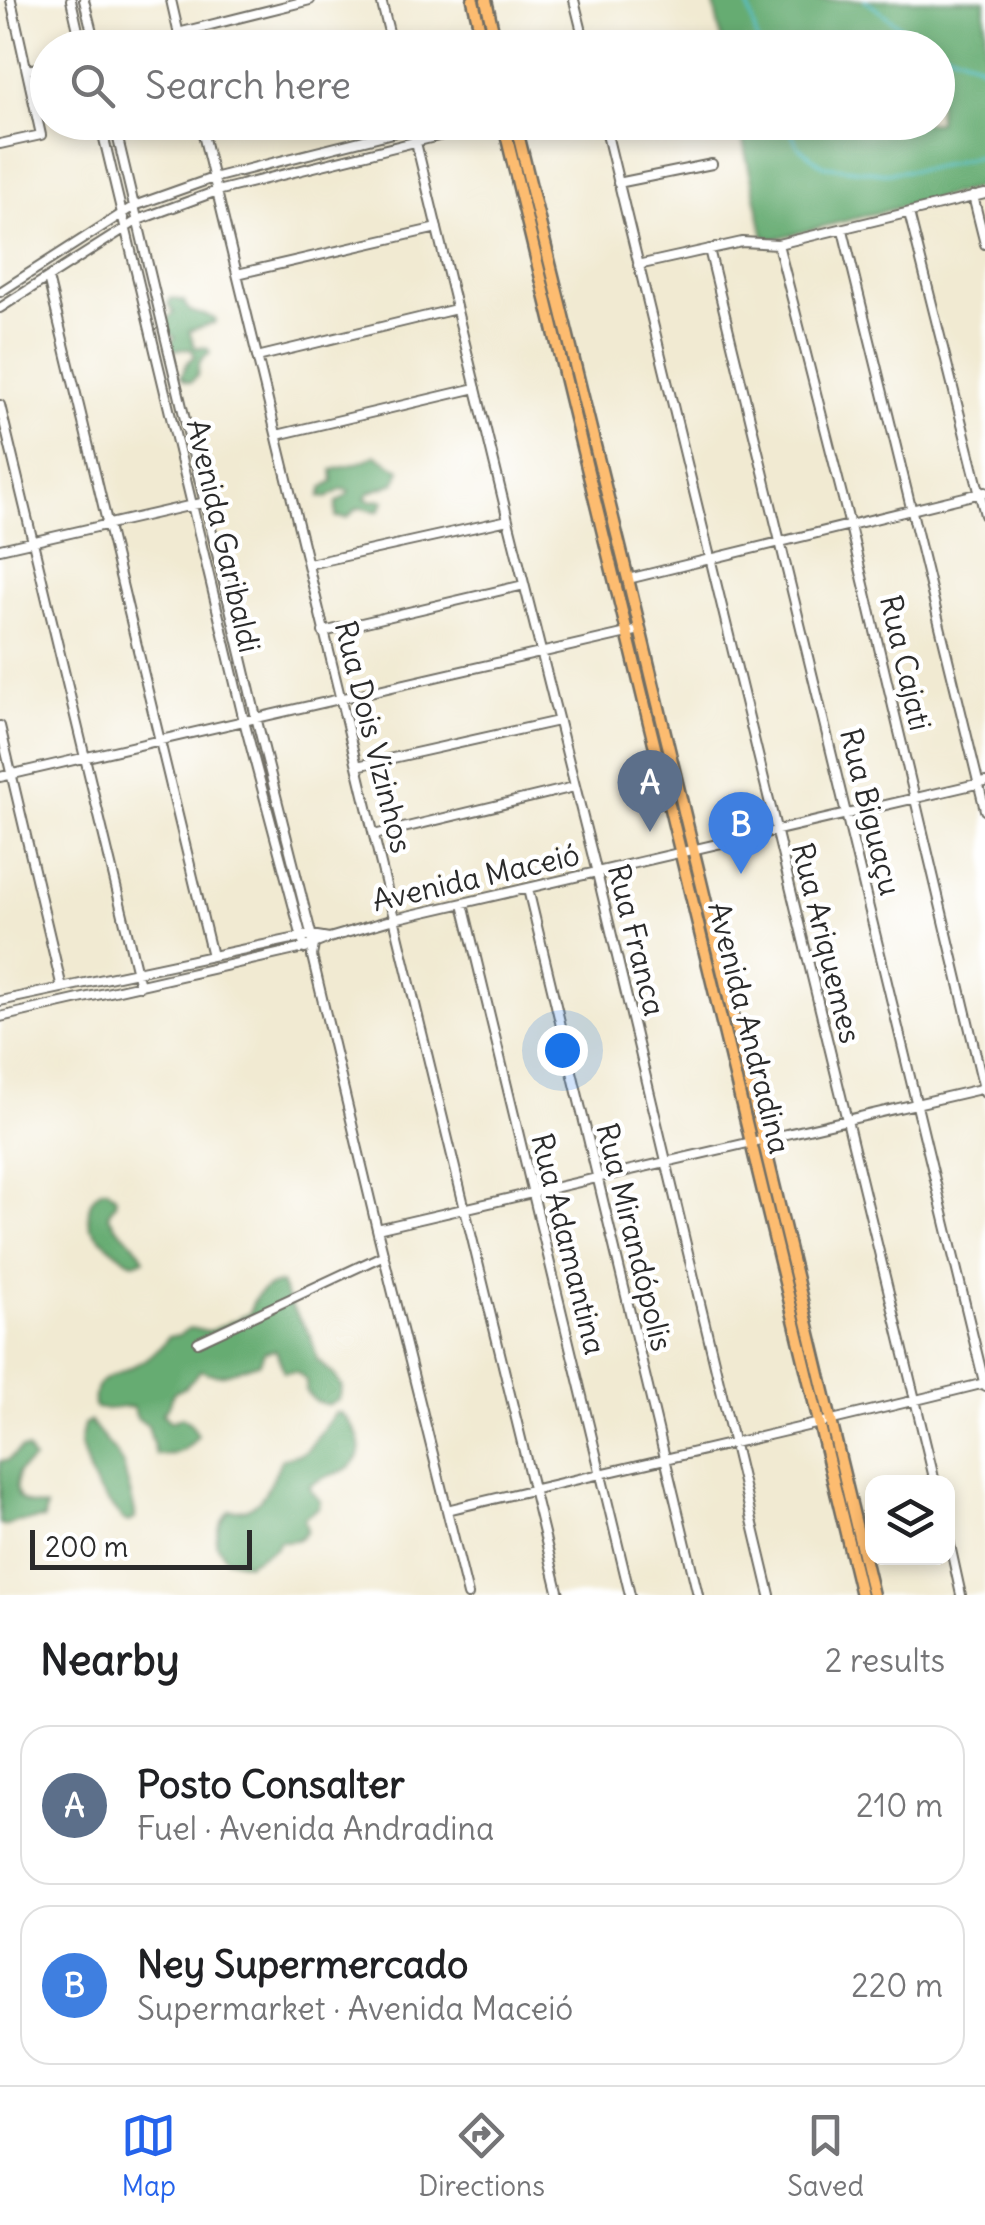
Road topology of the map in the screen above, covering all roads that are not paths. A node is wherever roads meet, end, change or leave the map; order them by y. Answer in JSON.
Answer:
{"nodes":[{"id":1,"x":11,"y":0,"type":"edge"},
{"id":2,"x":71,"y":0,"type":"edge"},
{"id":3,"x":84,"y":0,"type":"edge"},
{"id":4,"x":170,"y":0,"type":"edge"},
{"id":5,"x":310,"y":0,"type":"edge"},
{"id":6,"x":381,"y":0,"type":"edge"},
{"id":7,"x":472,"y":0,"type":"edge"},
{"id":8,"x":486,"y":0,"type":"edge"},
{"id":9,"x":590,"y":0,"type":"edge"},
{"id":10,"x":574,"y":2,"type":"edge"},
{"id":11,"x":14,"y":15,"type":"junction"},
{"id":12,"x":0,"y":18,"type":"edge"},
{"id":13,"x":78,"y":30,"type":"edge"},
{"id":14,"x":92,"y":30,"type":"edge"},
{"id":15,"x":177,"y":30,"type":"edge"},
{"id":16,"x":190,"y":30,"type":"edge"},
{"id":17,"x":388,"y":30,"type":"edge"},
{"id":18,"x":480,"y":30,"type":"edge"},
{"id":19,"x":492,"y":30,"type":"edge"},
{"id":20,"x":581,"y":30,"type":"edge"},
{"id":21,"x":30,"y":69,"type":"edge"},
{"id":22,"x":27,"y":70,"type":"junction"},
{"id":23,"x":30,"y":84,"type":"edge"},
{"id":24,"x":30,"y":137,"type":"edge"},
{"id":25,"x":104,"y":140,"type":"edge"},
{"id":26,"x":118,"y":140,"type":"edge"},
{"id":27,"x":204,"y":140,"type":"edge"},
{"id":28,"x":356,"y":140,"type":"edge"},
{"id":29,"x":424,"y":140,"type":"edge"},
{"id":30,"x":504,"y":140,"type":"edge"},
{"id":31,"x":518,"y":140,"type":"edge"},
{"id":32,"x":608,"y":140,"type":"edge"},
{"id":33,"x":416,"y":142,"type":"junction"},
{"id":34,"x":0,"y":144,"type":"edge"},
{"id":35,"x":712,"y":164,"type":"dead end"},
{"id":36,"x":213,"y":178,"type":"junction"},
{"id":37,"x":618,"y":182,"type":"junction"},
{"id":38,"x":216,"y":191,"type":"junction"},
{"id":39,"x":985,"y":194,"type":"edge"},
{"id":40,"x":973,"y":196,"type":"junction"},
{"id":41,"x":134,"y":206,"type":"junction"},
{"id":42,"x":122,"y":212,"type":"junction"},
{"id":43,"x":909,"y":213,"type":"junction"},
{"id":44,"x":138,"y":220,"type":"junction"},
{"id":45,"x":126,"y":227,"type":"junction"},
{"id":46,"x":437,"y":228,"type":"junction"},
{"id":47,"x":843,"y":230,"type":"junction"},
{"id":48,"x":778,"y":244,"type":"junction"},
{"id":49,"x":985,"y":244,"type":"edge"},
{"id":50,"x":710,"y":249,"type":"junction"},
{"id":51,"x":638,"y":265,"type":"junction"},
{"id":52,"x":236,"y":274,"type":"junction"},
{"id":53,"x":48,"y":278,"type":"junction"},
{"id":54,"x":0,"y":292,"type":"edge"},
{"id":55,"x":0,"y":308,"type":"edge"},
{"id":56,"x":456,"y":308,"type":"junction"},
{"id":57,"x":257,"y":356,"type":"junction"},
{"id":58,"x":476,"y":388,"type":"junction"},
{"id":59,"x":578,"y":401,"type":"junction"},
{"id":60,"x":0,"y":404,"type":"edge"},
{"id":61,"x":277,"y":435,"type":"junction"},
{"id":62,"x":982,"y":493,"type":"edge"},
{"id":63,"x":206,"y":502,"type":"junction"},
{"id":64,"x":192,"y":506,"type":"junction"},
{"id":65,"x":912,"y":510,"type":"junction"},
{"id":66,"x":985,"y":515,"type":"edge"},
{"id":67,"x":508,"y":520,"type":"junction"},
{"id":68,"x":108,"y":525,"type":"junction"},
{"id":69,"x":850,"y":526,"type":"junction"},
{"id":70,"x":34,"y":542,"type":"junction"},
{"id":71,"x":780,"y":542,"type":"junction"},
{"id":72,"x":0,"y":550,"type":"edge"},
{"id":73,"x":710,"y":559,"type":"junction"},
{"id":74,"x":309,"y":564,"type":"junction"},
{"id":75,"x":628,"y":579,"type":"junction"},
{"id":76,"x":524,"y":586,"type":"junction"},
{"id":77,"x":640,"y":630,"type":"junction"},
{"id":78,"x":323,"y":632,"type":"junction"},
{"id":79,"x":626,"y":633,"type":"junction"},
{"id":80,"x":541,"y":653,"type":"junction"},
{"id":81,"x":340,"y":699,"type":"junction"},
{"id":82,"x":256,"y":718,"type":"junction"},
{"id":83,"x":244,"y":721,"type":"junction"},
{"id":84,"x":558,"y":721,"type":"junction"},
{"id":85,"x":0,"y":726,"type":"edge"},
{"id":86,"x":159,"y":740,"type":"junction"},
{"id":87,"x":86,"y":758,"type":"junction"},
{"id":88,"x":356,"y":766,"type":"junction"},
{"id":89,"x":12,"y":775,"type":"junction"},
{"id":90,"x":0,"y":778,"type":"edge"},
{"id":91,"x":982,"y":782,"type":"edge"},
{"id":92,"x":574,"y":786,"type":"junction"},
{"id":93,"x":914,"y":798,"type":"junction"},
{"id":94,"x":985,"y":810,"type":"edge"},
{"id":95,"x":848,"y":814,"type":"junction"},
{"id":96,"x":776,"y":832,"type":"junction"},
{"id":97,"x":374,"y":835,"type":"junction"},
{"id":98,"x":687,"y":851,"type":"junction"},
{"id":99,"x":597,"y":873,"type":"junction"},
{"id":100,"x":528,"y":889,"type":"junction"},
{"id":101,"x":463,"y":904,"type":"junction"},
{"id":102,"x":394,"y":919,"type":"junction"},
{"id":103,"x":307,"y":942,"type":"junction"},
{"id":104,"x":212,"y":956,"type":"junction"},
{"id":105,"x":138,"y":971,"type":"junction"},
{"id":106,"x":140,"y":986,"type":"junction"},
{"id":107,"x":62,"y":988,"type":"junction"},
{"id":108,"x":0,"y":1001,"type":"edge"},
{"id":109,"x":0,"y":1018,"type":"edge"},
{"id":110,"x":985,"y":1090,"type":"edge"},
{"id":111,"x":917,"y":1106,"type":"junction"},
{"id":112,"x":847,"y":1121,"type":"junction"},
{"id":113,"x":757,"y":1141,"type":"junction"},
{"id":114,"x":666,"y":1162,"type":"junction"},
{"id":115,"x":597,"y":1178,"type":"junction"},
{"id":116,"x":533,"y":1194,"type":"junction"},
{"id":117,"x":464,"y":1210,"type":"junction"},
{"id":118,"x":377,"y":1230,"type":"junction"},
{"id":119,"x":384,"y":1256,"type":"junction"},
{"id":120,"x":198,"y":1342,"type":"dead end"},
{"id":121,"x":985,"y":1385,"type":"edge"},
{"id":122,"x":916,"y":1400,"type":"junction"},
{"id":123,"x":825,"y":1423,"type":"junction"},
{"id":124,"x":732,"y":1442,"type":"junction"},
{"id":125,"x":665,"y":1458,"type":"junction"},
{"id":126,"x":600,"y":1474,"type":"junction"},
{"id":127,"x":933,"y":1475,"type":"edge"},
{"id":128,"x":534,"y":1489,"type":"junction"},
{"id":129,"x":447,"y":1510,"type":"junction"},
{"id":130,"x":954,"y":1565,"type":"edge"},
{"id":131,"x":468,"y":1595,"type":"edge"},
{"id":132,"x":559,"y":1595,"type":"edge"},
{"id":133,"x":630,"y":1595,"type":"edge"},
{"id":134,"x":698,"y":1595,"type":"edge"},
{"id":135,"x":770,"y":1595,"type":"edge"},
{"id":136,"x":861,"y":1595,"type":"edge"},
{"id":137,"x":873,"y":1595,"type":"edge"},
{"id":138,"x":961,"y":1595,"type":"edge"}],
"edges":[{"from":1,"to":11,"type":"street"},
{"from":2,"to":13,"type":"street"},
{"from":3,"to":14,"type":"street"},
{"from":4,"to":15,"type":"street"},
{"from":5,"to":16,"type":"street"},
{"from":6,"to":17,"type":"street"},
{"from":7,"to":18,"type":"main road"},
{"from":8,"to":19,"type":"main road"},
{"from":9,"to":10,"type":"street"},
{"from":10,"to":20,"type":"street"},
{"from":11,"to":12,"type":"street"},
{"from":11,"to":22,"type":"street"},
{"from":21,"to":22,"type":"street"},
{"from":22,"to":23,"type":"street"},
{"from":24,"to":34,"type":"street"},
{"from":25,"to":42,"type":"street","name":"Avenida Garibaldi"},
{"from":26,"to":41,"type":"street","name":"Avenida Garibaldi"},
{"from":27,"to":36,"type":"street","name":"Rua Dois Vizinhos"},
{"from":28,"to":36,"type":"street"},
{"from":29,"to":33,"type":"street"},
{"from":30,"to":59,"type":"main road","name":"Avenida Andradina"},
{"from":31,"to":59,"type":"main road","name":"Avenida Andradina"},
{"from":32,"to":37,"type":"street","name":"Rua Ariquemes"},
{"from":33,"to":38,"type":"street"},
{"from":33,"to":46,"type":"street","name":"Rua Franca"},
{"from":35,"to":37,"type":"street"},
{"from":36,"to":38,"type":"street","name":"Rua Dois Vizinhos"},
{"from":36,"to":41,"type":"street"},
{"from":37,"to":51,"type":"street","name":"Rua Ariquemes"},
{"from":38,"to":44,"type":"street"},
{"from":38,"to":52,"type":"street","name":"Rua Dois Vizinhos"},
{"from":39,"to":40,"type":"street"},
{"from":40,"to":43,"type":"street"},
{"from":40,"to":49,"type":"street"},
{"from":41,"to":42,"type":"street"},
{"from":41,"to":44,"type":"street","name":"Avenida Garibaldi"},
{"from":42,"to":45,"type":"street","name":"Avenida Garibaldi"},
{"from":42,"to":54,"type":"street"},
{"from":43,"to":47,"type":"street"},
{"from":43,"to":62,"type":"street"},
{"from":44,"to":45,"type":"street"},
{"from":44,"to":63,"type":"street","name":"Avenida Garibaldi"},
{"from":45,"to":53,"type":"street"},
{"from":45,"to":64,"type":"street","name":"Avenida Garibaldi"},
{"from":46,"to":52,"type":"street"},
{"from":46,"to":56,"type":"street","name":"Rua Franca"},
{"from":47,"to":48,"type":"street"},
{"from":47,"to":65,"type":"street"},
{"from":48,"to":50,"type":"street"},
{"from":48,"to":69,"type":"street","name":"Rua Cajati"},
{"from":50,"to":51,"type":"street"},
{"from":50,"to":71,"type":"street","name":"Rua Biguaçu"},
{"from":51,"to":73,"type":"street","name":"Rua Ariquemes"},
{"from":52,"to":57,"type":"street","name":"Rua Dois Vizinhos"},
{"from":53,"to":55,"type":"street"},
{"from":53,"to":68,"type":"street"},
{"from":56,"to":57,"type":"street"},
{"from":56,"to":58,"type":"street","name":"Rua Franca"},
{"from":57,"to":61,"type":"street","name":"Rua Dois Vizinhos"},
{"from":58,"to":61,"type":"street"},
{"from":58,"to":67,"type":"street","name":"Rua Franca"},
{"from":59,"to":75,"type":"main road","name":"Avenida Andradina"},
{"from":59,"to":79,"type":"main road","name":"Avenida Andradina"},
{"from":60,"to":70,"type":"street"},
{"from":61,"to":74,"type":"street","name":"Rua Dois Vizinhos"},
{"from":62,"to":65,"type":"street"},
{"from":62,"to":66,"type":"street"},
{"from":63,"to":64,"type":"street"},
{"from":63,"to":82,"type":"street","name":"Avenida Garibaldi"},
{"from":64,"to":68,"type":"street"},
{"from":64,"to":83,"type":"street","name":"Avenida Garibaldi"},
{"from":65,"to":69,"type":"street"},
{"from":65,"to":91,"type":"street"},
{"from":67,"to":74,"type":"street"},
{"from":67,"to":76,"type":"street","name":"Rua Franca"},
{"from":68,"to":70,"type":"street"},
{"from":68,"to":86,"type":"street"},
{"from":69,"to":71,"type":"street"},
{"from":69,"to":93,"type":"street","name":"Rua Cajati"},
{"from":70,"to":72,"type":"street"},
{"from":70,"to":87,"type":"street"},
{"from":71,"to":73,"type":"street"},
{"from":71,"to":95,"type":"street","name":"Rua Biguaçu"},
{"from":73,"to":75,"type":"street"},
{"from":73,"to":96,"type":"street","name":"Rua Ariquemes"},
{"from":74,"to":78,"type":"street","name":"Rua Dois Vizinhos"},
{"from":75,"to":77,"type":"main road","name":"Avenida Andradina"},
{"from":76,"to":78,"type":"street"},
{"from":76,"to":80,"type":"street","name":"Rua Franca"},
{"from":77,"to":79,"type":"street"},
{"from":77,"to":98,"type":"main road","name":"Avenida Andradina"},
{"from":78,"to":81,"type":"street","name":"Rua Dois Vizinhos"},
{"from":79,"to":80,"type":"street"},
{"from":79,"to":98,"type":"main road","name":"Avenida Andradina"},
{"from":80,"to":81,"type":"street"},
{"from":80,"to":84,"type":"street","name":"Rua Franca"},
{"from":81,"to":82,"type":"street"},
{"from":81,"to":88,"type":"street","name":"Rua Dois Vizinhos"},
{"from":82,"to":83,"type":"street"},
{"from":82,"to":103,"type":"street","name":"Avenida Garibaldi"},
{"from":83,"to":86,"type":"street"},
{"from":83,"to":103,"type":"street","name":"Avenida Garibaldi"},
{"from":84,"to":88,"type":"street"},
{"from":84,"to":92,"type":"street","name":"Rua Franca"},
{"from":85,"to":89,"type":"street"},
{"from":86,"to":87,"type":"street"},
{"from":86,"to":104,"type":"street"},
{"from":87,"to":89,"type":"street"},
{"from":87,"to":105,"type":"street"},
{"from":88,"to":97,"type":"street","name":"Rua Dois Vizinhos"},
{"from":89,"to":90,"type":"street"},
{"from":89,"to":107,"type":"street"},
{"from":91,"to":93,"type":"street","name":"Avenida Maceió"},
{"from":91,"to":94,"type":"street"},
{"from":92,"to":97,"type":"street"},
{"from":92,"to":99,"type":"street","name":"Rua Franca"},
{"from":93,"to":95,"type":"street","name":"Avenida Maceió"},
{"from":93,"to":110,"type":"street","name":"Rua Cajati"},
{"from":95,"to":96,"type":"street","name":"Avenida Maceió"},
{"from":95,"to":111,"type":"street","name":"Rua Biguaçu"},
{"from":96,"to":98,"type":"street","name":"Avenida Maceió"},
{"from":96,"to":112,"type":"street","name":"Rua Ariquemes"},
{"from":97,"to":102,"type":"street","name":"Rua Dois Vizinhos"},
{"from":98,"to":99,"type":"street","name":"Avenida Maceió"},
{"from":98,"to":113,"type":"main road","name":"Avenida Andradina"},
{"from":99,"to":100,"type":"street","name":"Avenida Maceió"},
{"from":99,"to":114,"type":"street","name":"Rua Franca"},
{"from":100,"to":101,"type":"street","name":"Avenida Maceió"},
{"from":100,"to":115,"type":"street","name":"Rua Mirandópolis"},
{"from":101,"to":102,"type":"street","name":"Avenida Maceió"},
{"from":101,"to":116,"type":"street","name":"Rua Adamantina"},
{"from":102,"to":103,"type":"street","name":"Avenida Maceió"},
{"from":102,"to":117,"type":"street","name":"Rua Dois Vizinhos"},
{"from":103,"to":104,"type":"street"},
{"from":103,"to":106,"type":"street"},
{"from":103,"to":118,"type":"street"},
{"from":104,"to":105,"type":"street"},
{"from":105,"to":106,"type":"street"},
{"from":105,"to":107,"type":"street"},
{"from":106,"to":109,"type":"street"},
{"from":107,"to":108,"type":"street"},
{"from":110,"to":111,"type":"street"},
{"from":111,"to":112,"type":"street"},
{"from":111,"to":121,"type":"street","name":"Rua Biguaçu"},
{"from":112,"to":113,"type":"street"},
{"from":112,"to":122,"type":"street","name":"Rua Ariquemes"},
{"from":113,"to":114,"type":"street"},
{"from":113,"to":123,"type":"main road","name":"Avenida Andradina"},
{"from":114,"to":115,"type":"street"},
{"from":114,"to":124,"type":"street","name":"Rua Franca"},
{"from":115,"to":116,"type":"street"},
{"from":115,"to":125,"type":"street","name":"Rua Mirandópolis"},
{"from":116,"to":117,"type":"street"},
{"from":116,"to":126,"type":"street","name":"Rua Adamantina"},
{"from":117,"to":118,"type":"street"},
{"from":117,"to":128,"type":"street","name":"Rua Dois Vizinhos"},
{"from":118,"to":119,"type":"street"},
{"from":119,"to":120,"type":"street"},
{"from":119,"to":129,"type":"street"},
{"from":121,"to":122,"type":"street"},
{"from":122,"to":123,"type":"street"},
{"from":122,"to":127,"type":"street","name":"Rua Ariquemes"},
{"from":123,"to":124,"type":"street"},
{"from":123,"to":136,"type":"main road","name":"Avenida Andradina"},
{"from":123,"to":137,"type":"main road","name":"Avenida Andradina"},
{"from":124,"to":125,"type":"street"},
{"from":124,"to":135,"type":"street","name":"Rua Franca"},
{"from":125,"to":126,"type":"street"},
{"from":125,"to":134,"type":"street","name":"Rua Mirandópolis"},
{"from":126,"to":128,"type":"street"},
{"from":126,"to":133,"type":"street","name":"Rua Adamantina"},
{"from":128,"to":129,"type":"street"},
{"from":128,"to":132,"type":"street","name":"Rua Dois Vizinhos"},
{"from":129,"to":131,"type":"street"},
{"from":130,"to":138,"type":"street"}]}
